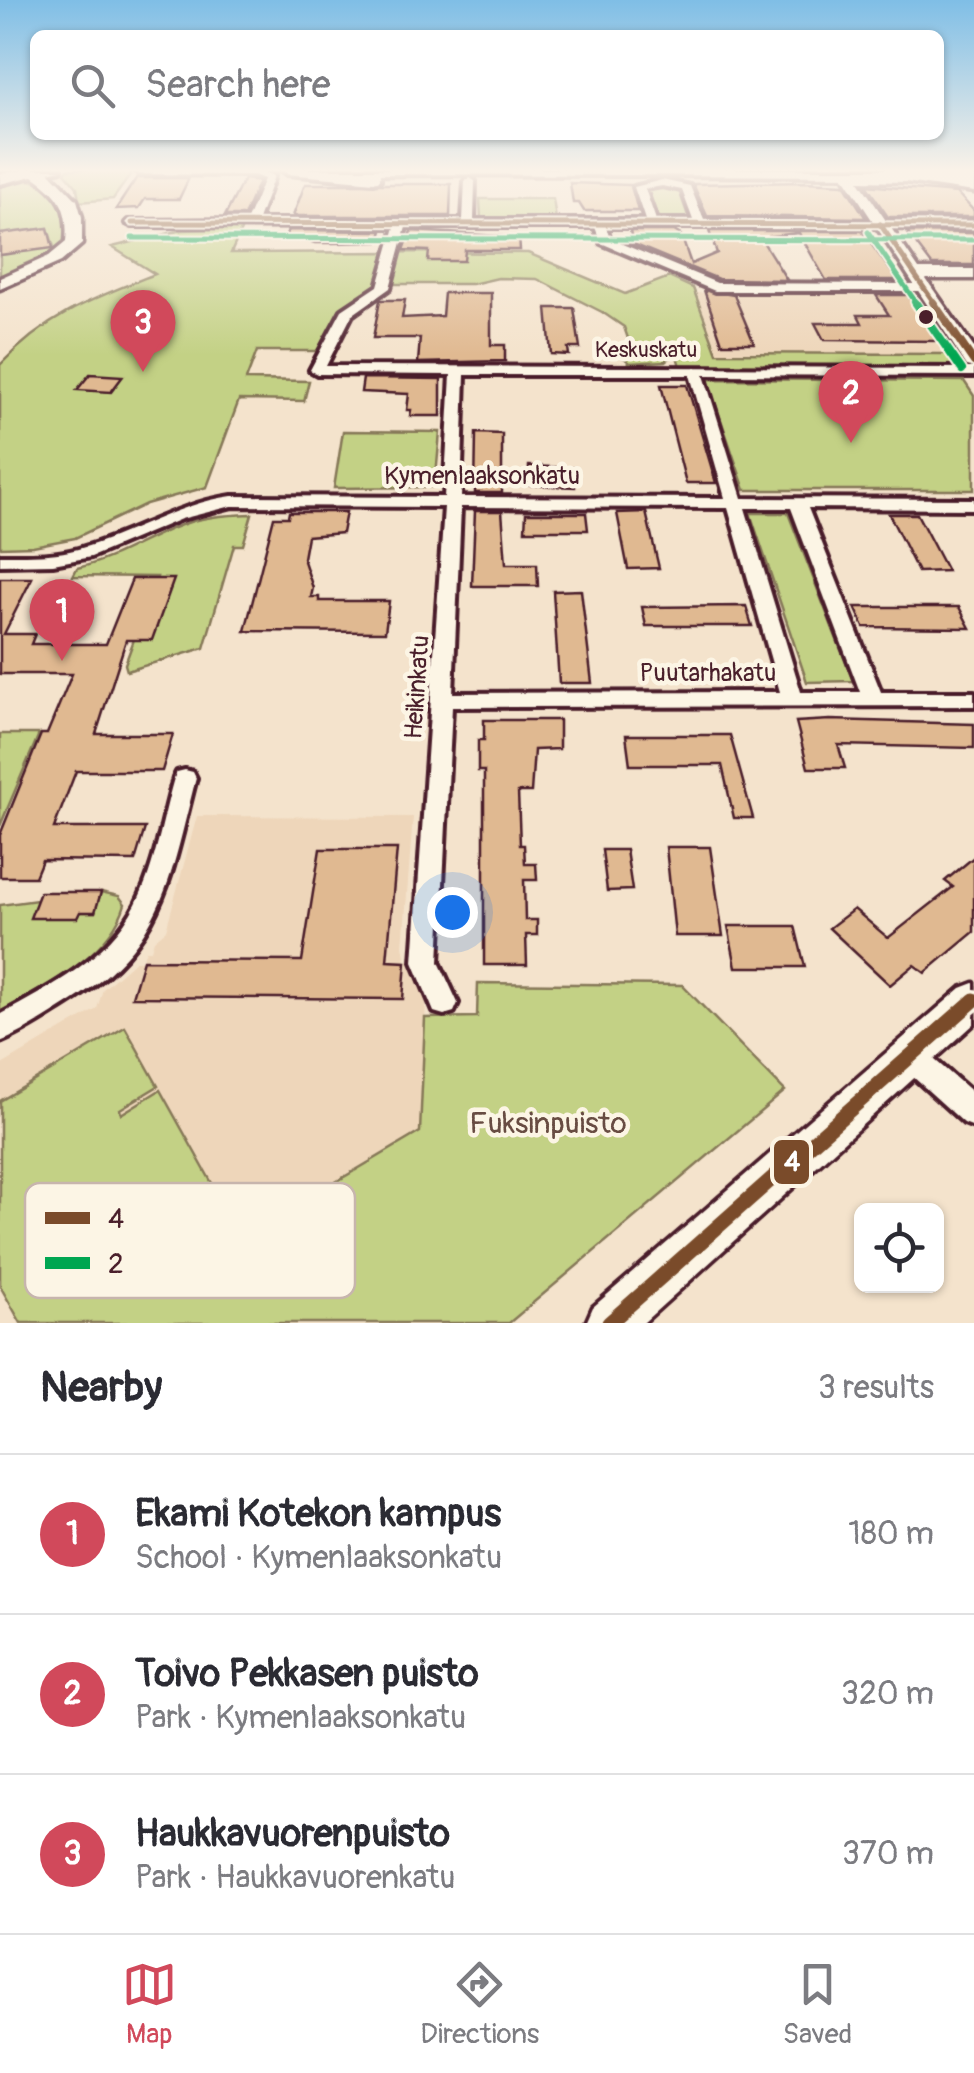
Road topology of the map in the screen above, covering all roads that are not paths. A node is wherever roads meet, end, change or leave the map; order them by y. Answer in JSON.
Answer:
{"nodes":[{"id":1,"x":74,"y":231,"type":"edge"},
{"id":2,"x":399,"y":231,"type":"edge"},
{"id":3,"x":602,"y":231,"type":"edge"},
{"id":4,"x":884,"y":231,"type":"edge"},
{"id":5,"x":974,"y":274,"type":"edge"},
{"id":6,"x":918,"y":281,"type":"junction"},
{"id":7,"x":0,"y":284,"type":"edge"},
{"id":8,"x":974,"y":362,"type":"edge"},
{"id":9,"x":458,"y":371,"type":"junction"},
{"id":10,"x":696,"y":371,"type":"junction"},
{"id":11,"x":974,"y":372,"type":"edge"},
{"id":12,"x":452,"y":499,"type":"junction"},
{"id":13,"x":734,"y":502,"type":"junction"},
{"id":14,"x":797,"y":502,"type":"junction"},
{"id":15,"x":974,"y":504,"type":"edge"},
{"id":16,"x":0,"y":560,"type":"edge"},
{"id":17,"x":873,"y":699,"type":"junction"},
{"id":18,"x":442,"y":700,"type":"junction"},
{"id":19,"x":792,"y":700,"type":"junction"},
{"id":20,"x":974,"y":700,"type":"edge"},
{"id":21,"x":185,"y":778,"type":"dead end"},
{"id":22,"x":974,"y":1000,"type":"edge"},
{"id":23,"x":444,"y":1003,"type":"dead end"},
{"id":24,"x":0,"y":1030,"type":"edge"},
{"id":25,"x":910,"y":1056,"type":"junction"},
{"id":26,"x":974,"y":1113,"type":"edge"},
{"id":27,"x":610,"y":1323,"type":"edge"}],
"edges":[{"from":1,"to":7,"type":"main road"},
{"from":2,"to":9,"type":"street","name":"Keskuskatu"},
{"from":3,"to":6,"type":"street"},
{"from":4,"to":6,"type":"main road"},
{"from":5,"to":6,"type":"main road"},
{"from":6,"to":8,"type":"main road"},
{"from":9,"to":10,"type":"street","name":"Keskuskatu"},
{"from":9,"to":12,"type":"street","name":"Heikinkatu"},
{"from":10,"to":11,"type":"street","name":"Keskuskatu"},
{"from":10,"to":13,"type":"street"},
{"from":12,"to":13,"type":"street","name":"Kymenlaaksonkatu"},
{"from":12,"to":16,"type":"street","name":"Kymenlaaksonkatu"},
{"from":12,"to":18,"type":"street","name":"Heikinkatu"},
{"from":13,"to":14,"type":"street","name":"Kymenlaaksonkatu"},
{"from":13,"to":19,"type":"street"},
{"from":14,"to":15,"type":"street","name":"Kymenlaaksonkatu"},
{"from":14,"to":17,"type":"street"},
{"from":17,"to":19,"type":"street","name":"Puutarhakatu"},
{"from":17,"to":20,"type":"street","name":"Puutarhakatu"},
{"from":18,"to":19,"type":"street","name":"Puutarhakatu"},
{"from":18,"to":23,"type":"street","name":"Heikinkatu"},
{"from":21,"to":24,"type":"street"},
{"from":22,"to":25,"type":"main road"},
{"from":25,"to":26,"type":"street"},
{"from":25,"to":27,"type":"main road"}]}
